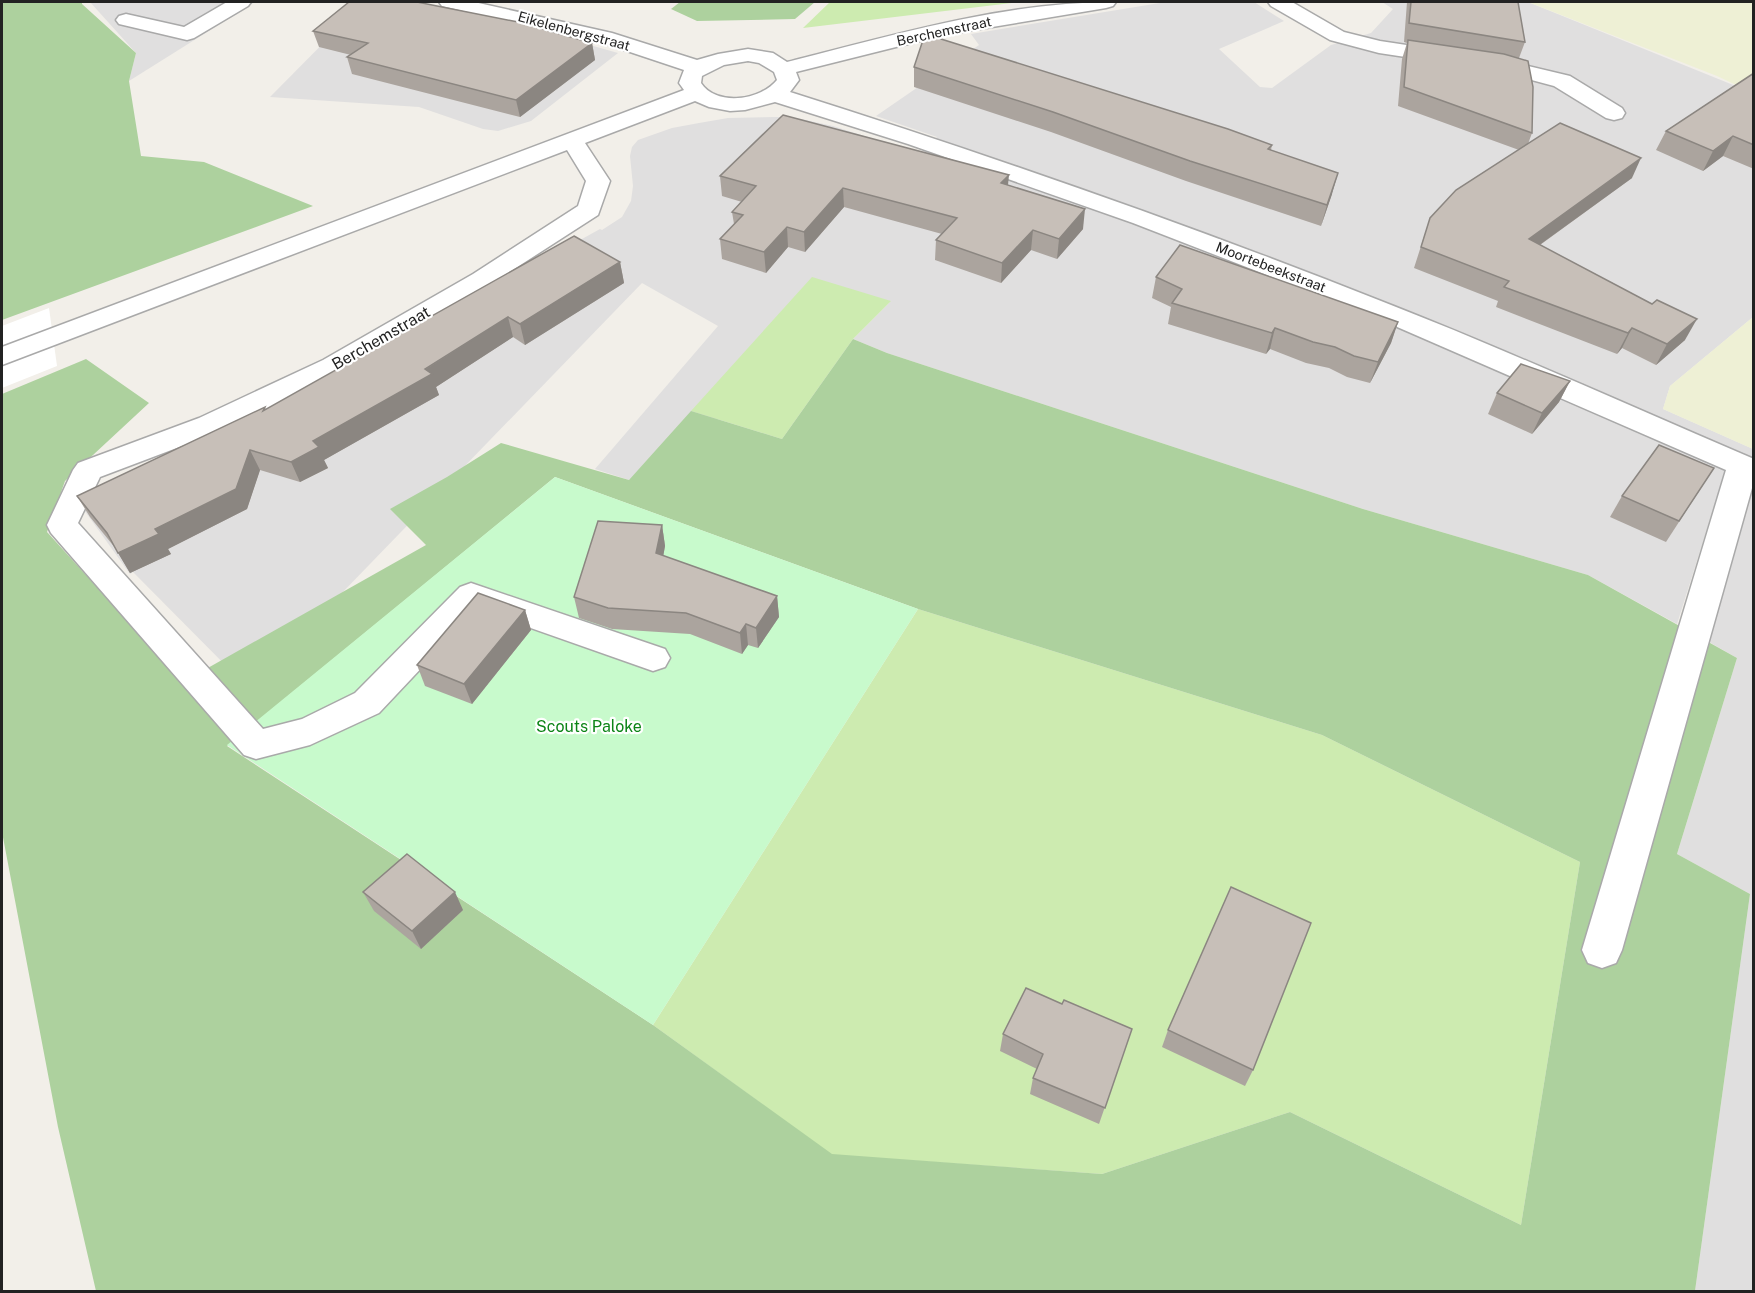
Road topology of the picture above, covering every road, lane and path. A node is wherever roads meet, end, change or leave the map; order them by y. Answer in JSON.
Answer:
{"nodes":[{"id":1,"x":241,"y":2,"type":"edge"},
{"id":2,"x":449,"y":2,"type":"edge"},
{"id":3,"x":1106,"y":2,"type":"edge"},
{"id":4,"x":1278,"y":2,"type":"edge"},
{"id":5,"x":126,"y":20,"type":"dead end"},
{"id":6,"x":698,"y":68,"type":"junction"},
{"id":7,"x":784,"y":69,"type":"junction"},
{"id":8,"x":697,"y":93,"type":"junction"},
{"id":9,"x":776,"y":95,"type":"junction"},
{"id":10,"x":1614,"y":113,"type":"dead end"},
{"id":11,"x":572,"y":140,"type":"junction"},
{"id":12,"x":2,"y":356,"type":"edge"},
{"id":13,"x":1748,"y":469,"type":"edge"},
{"id":14,"x":653,"y":658,"type":"dead end"},
{"id":15,"x":1602,"y":950,"type":"dead end"}],
"edges":[{"from":1,"to":5,"type":"street"},
{"from":2,"to":6,"type":"street","name":"Eikelenbergstraat"},
{"from":3,"to":7,"type":"street","name":"Berchemstraat"},
{"from":4,"to":10,"type":"street"},
{"from":6,"to":7,"type":"street"},
{"from":6,"to":8,"type":"street"},
{"from":7,"to":9,"type":"street"},
{"from":8,"to":9,"type":"street"},
{"from":8,"to":11,"type":"street"},
{"from":9,"to":13,"type":"street","name":"Moortebeekstraat"},
{"from":11,"to":12,"type":"street"},
{"from":11,"to":14,"type":"street","name":"Berchemstraat"},
{"from":13,"to":15,"type":"street"}]}
